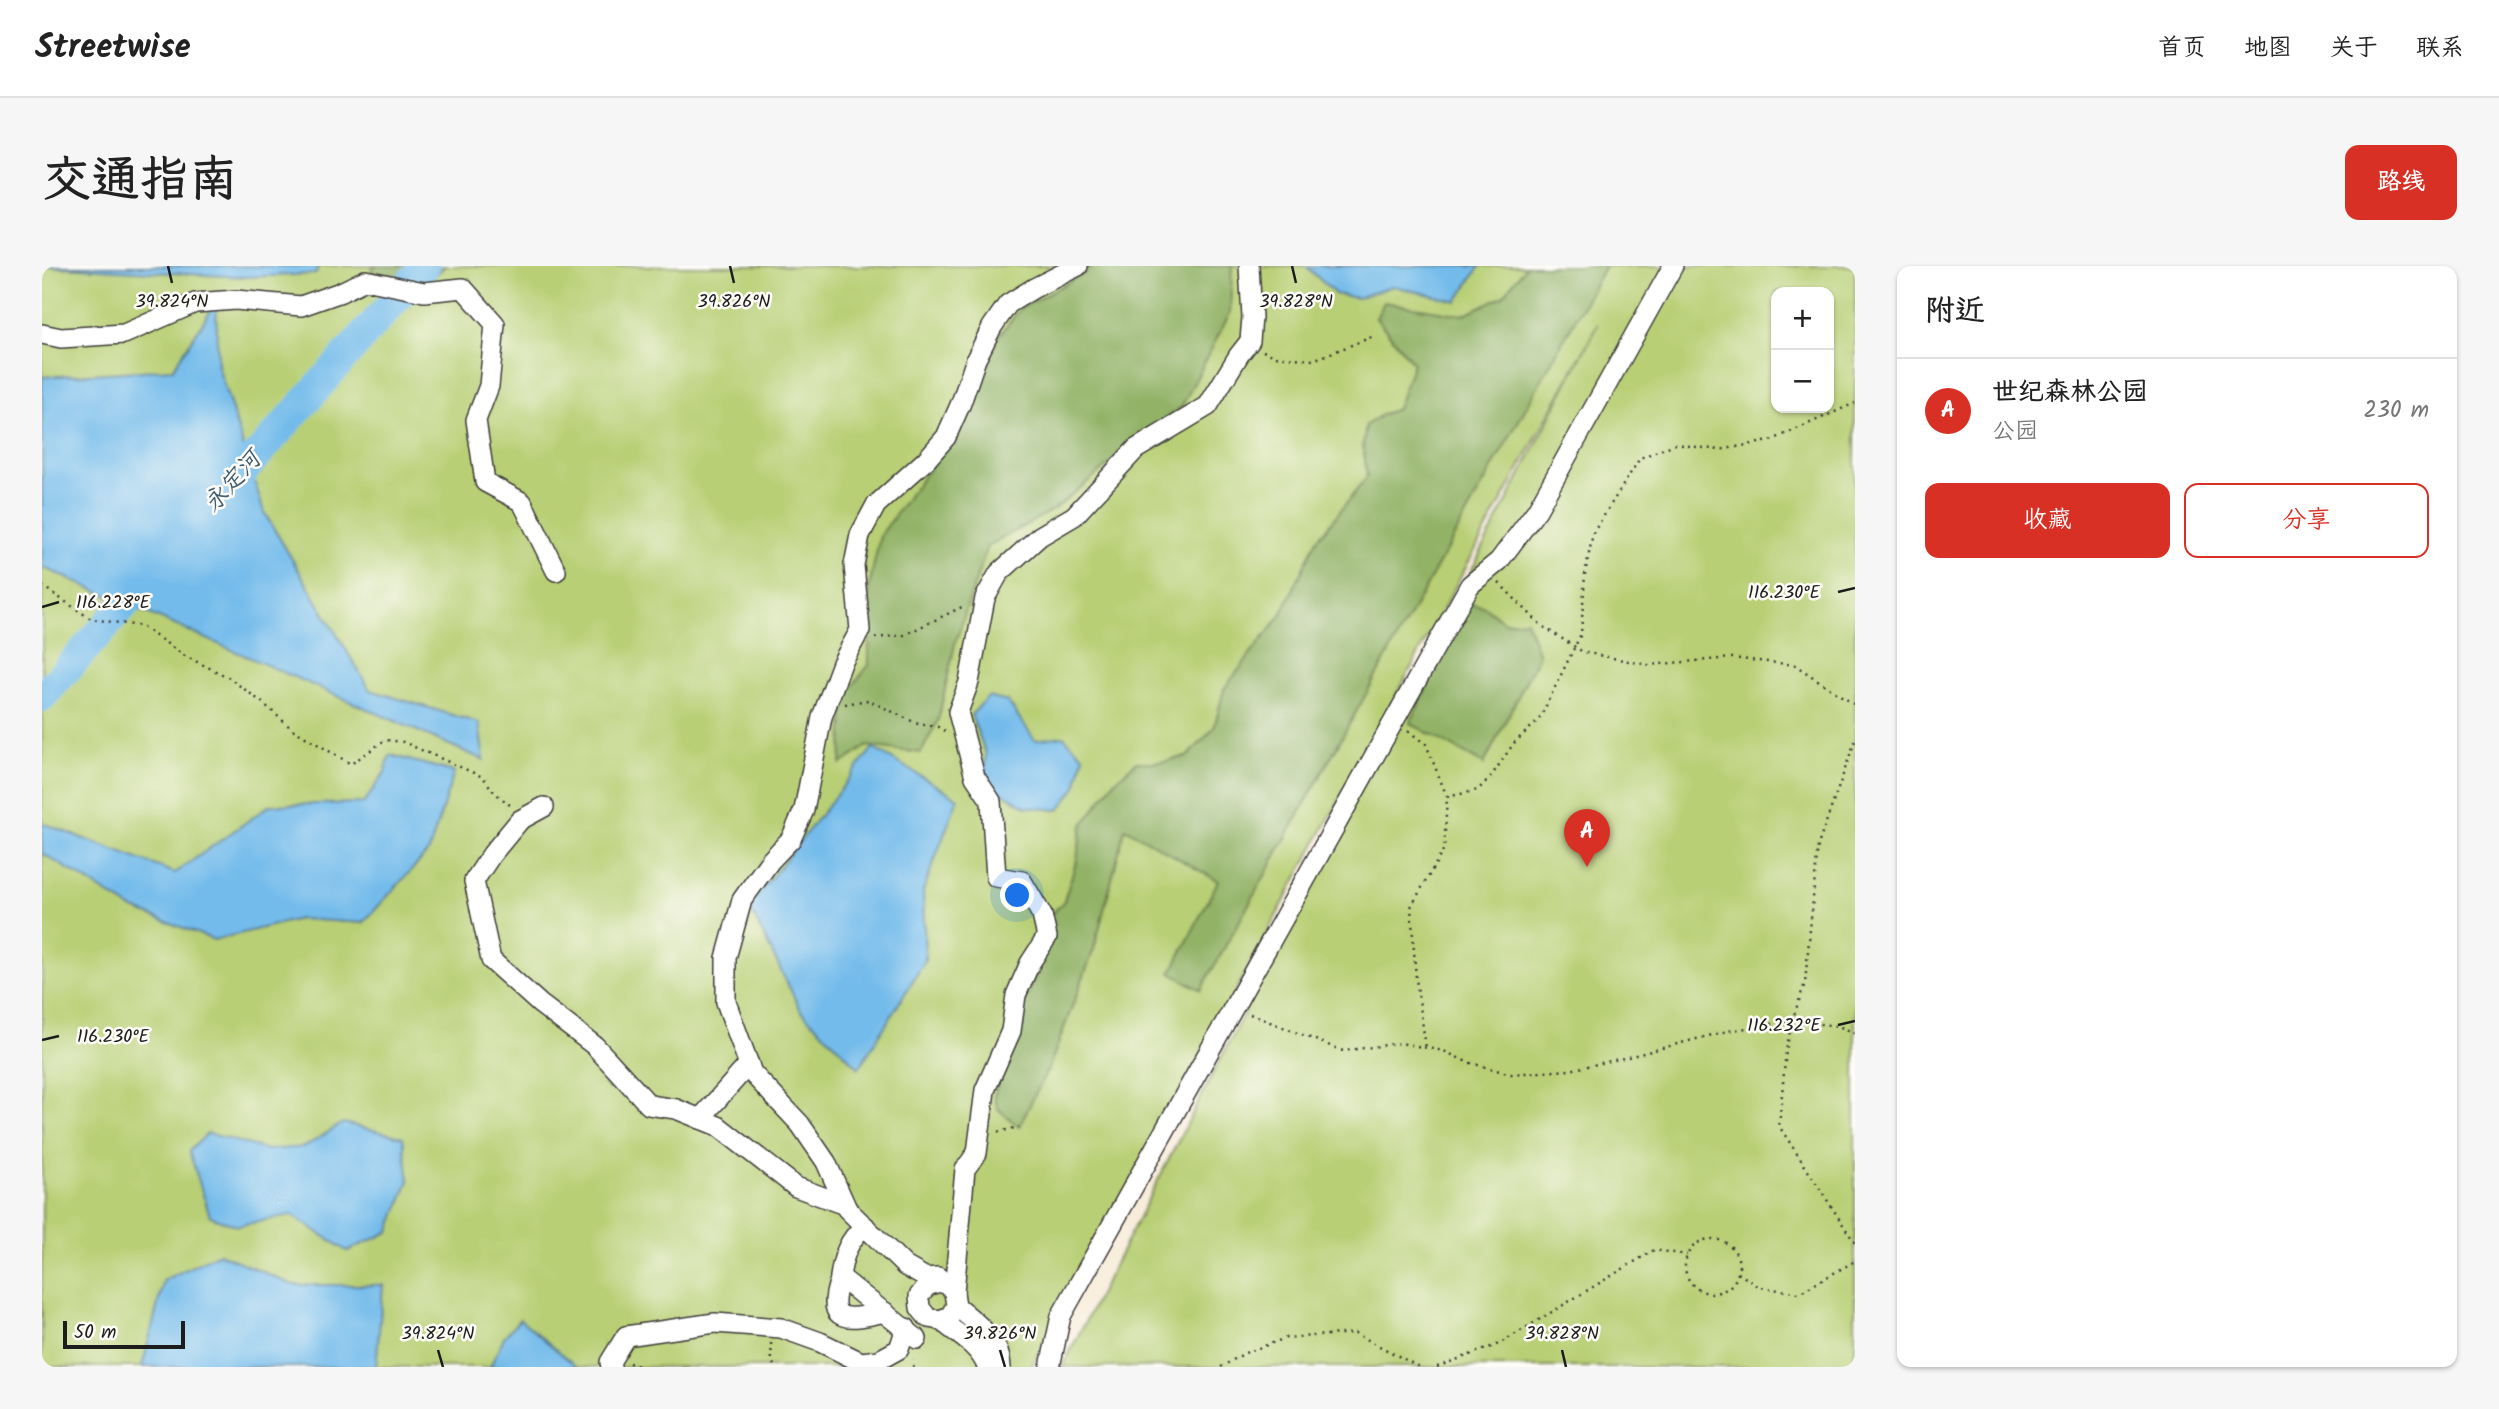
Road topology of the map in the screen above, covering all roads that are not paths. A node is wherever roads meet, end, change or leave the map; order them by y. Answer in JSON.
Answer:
{"nodes":[{"id":1,"x":1078,"y":266,"type":"edge"},
{"id":2,"x":1249,"y":266,"type":"edge"},
{"id":3,"x":1673,"y":266,"type":"edge"},
{"id":4,"x":42,"y":334,"type":"edge"},
{"id":5,"x":556,"y":571,"type":"dead end"},
{"id":6,"x":535,"y":812,"type":"road end"},
{"id":7,"x":749,"y":1064,"type":"junction"},
{"id":8,"x":700,"y":1119,"type":"junction"},
{"id":9,"x":845,"y":1205,"type":"junction"},
{"id":10,"x":865,"y":1226,"type":"junction"},
{"id":11,"x":841,"y":1278,"type":"junction"},
{"id":12,"x":952,"y":1294,"type":"junction"},
{"id":13,"x":885,"y":1311,"type":"junction"},
{"id":14,"x":940,"y":1320,"type":"junction"},
{"id":15,"x":611,"y":1367,"type":"edge"},
{"id":16,"x":987,"y":1367,"type":"edge"},
{"id":17,"x":1002,"y":1367,"type":"edge"},
{"id":18,"x":1051,"y":1367,"type":"edge"}],
"edges":[{"from":1,"to":7,"type":"lane"},
{"from":2,"to":12,"type":"lane"},
{"from":3,"to":18,"type":"lane"},
{"from":4,"to":5,"type":"lane"},
{"from":6,"to":8,"type":"lane"},
{"from":7,"to":8,"type":"lane"},
{"from":7,"to":9,"type":"lane"},
{"from":8,"to":9,"type":"lane"},
{"from":9,"to":10,"type":"lane"},
{"from":10,"to":11,"type":"lane"},
{"from":10,"to":12,"type":"lane"},
{"from":11,"to":13,"type":"lane"},
{"from":11,"to":13,"type":"lane"},
{"from":12,"to":14,"type":"lane"},
{"from":12,"to":14,"type":"lane"},
{"from":12,"to":17,"type":"lane"},
{"from":13,"to":15,"type":"lane"},
{"from":14,"to":16,"type":"lane"}]}
